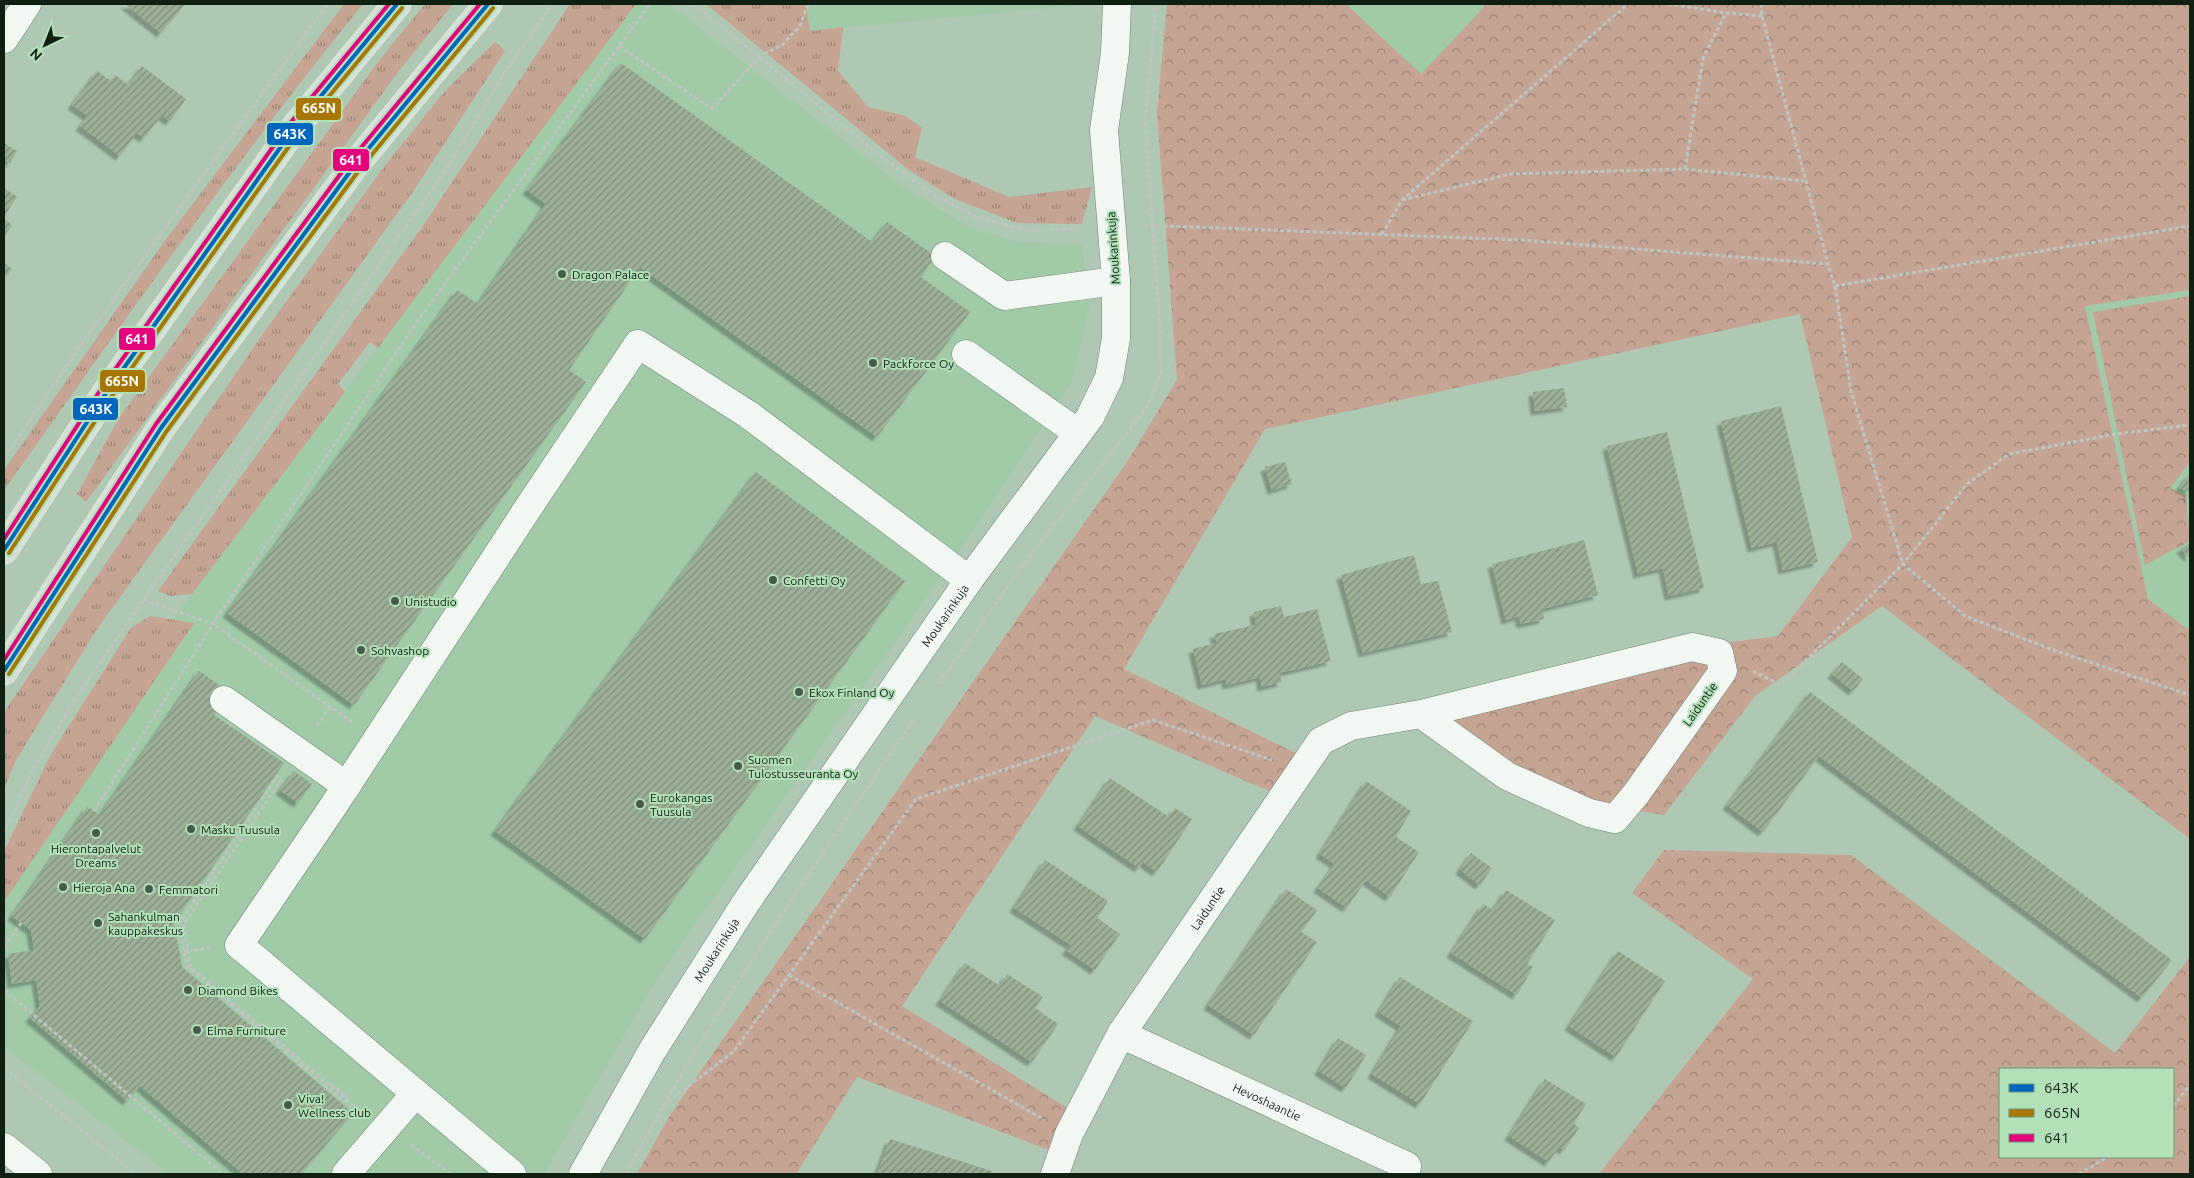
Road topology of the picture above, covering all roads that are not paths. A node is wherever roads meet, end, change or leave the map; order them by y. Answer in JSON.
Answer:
{"nodes":[{"id":1,"x":27,"y":4,"type":"edge"},
{"id":2,"x":397,"y":4,"type":"edge"},
{"id":3,"x":488,"y":4,"type":"edge"},
{"id":4,"x":1118,"y":4,"type":"edge"},
{"id":5,"x":4,"y":39,"type":"edge"},
{"id":6,"x":945,"y":256,"type":"dead end"},
{"id":7,"x":1116,"y":281,"type":"junction"},
{"id":8,"x":966,"y":354,"type":"dead end"},
{"id":9,"x":1078,"y":433,"type":"junction"},
{"id":10,"x":4,"y":550,"type":"edge"},
{"id":11,"x":969,"y":580,"type":"junction"},
{"id":12,"x":4,"y":671,"type":"edge"},
{"id":13,"x":224,"y":700,"type":"dead end"},
{"id":14,"x":1421,"y":714,"type":"junction"},
{"id":15,"x":347,"y":786,"type":"junction"},
{"id":16,"x":1121,"y":1034,"type":"junction"},
{"id":17,"x":415,"y":1094,"type":"junction"},
{"id":18,"x":4,"y":1147,"type":"edge"},
{"id":19,"x":38,"y":1174,"type":"edge"},
{"id":20,"x":346,"y":1174,"type":"edge"},
{"id":21,"x":512,"y":1174,"type":"edge"},
{"id":22,"x":583,"y":1174,"type":"edge"},
{"id":23,"x":1055,"y":1174,"type":"edge"},
{"id":24,"x":1405,"y":1174,"type":"edge"}],
"edges":[{"from":1,"to":5,"type":"street"},
{"from":2,"to":10,"type":"main road"},
{"from":3,"to":12,"type":"main road"},
{"from":4,"to":7,"type":"street","name":"Moukarinkuja"},
{"from":6,"to":7,"type":"street"},
{"from":7,"to":9,"type":"street","name":"Moukarinkuja"},
{"from":8,"to":9,"type":"street"},
{"from":9,"to":11,"type":"street","name":"Moukarinkuja"},
{"from":11,"to":15,"type":"street"},
{"from":11,"to":22,"type":"street","name":"Moukarinkuja"},
{"from":13,"to":15,"type":"street"},
{"from":14,"to":14,"type":"street","name":"Laiduntie"},
{"from":14,"to":16,"type":"street","name":"Laiduntie"},
{"from":15,"to":17,"type":"street"},
{"from":16,"to":23,"type":"street","name":"Laiduntie"},
{"from":16,"to":24,"type":"street","name":"Hevoshaantie"},
{"from":17,"to":20,"type":"street"},
{"from":17,"to":21,"type":"street"},
{"from":18,"to":19,"type":"street"}]}
